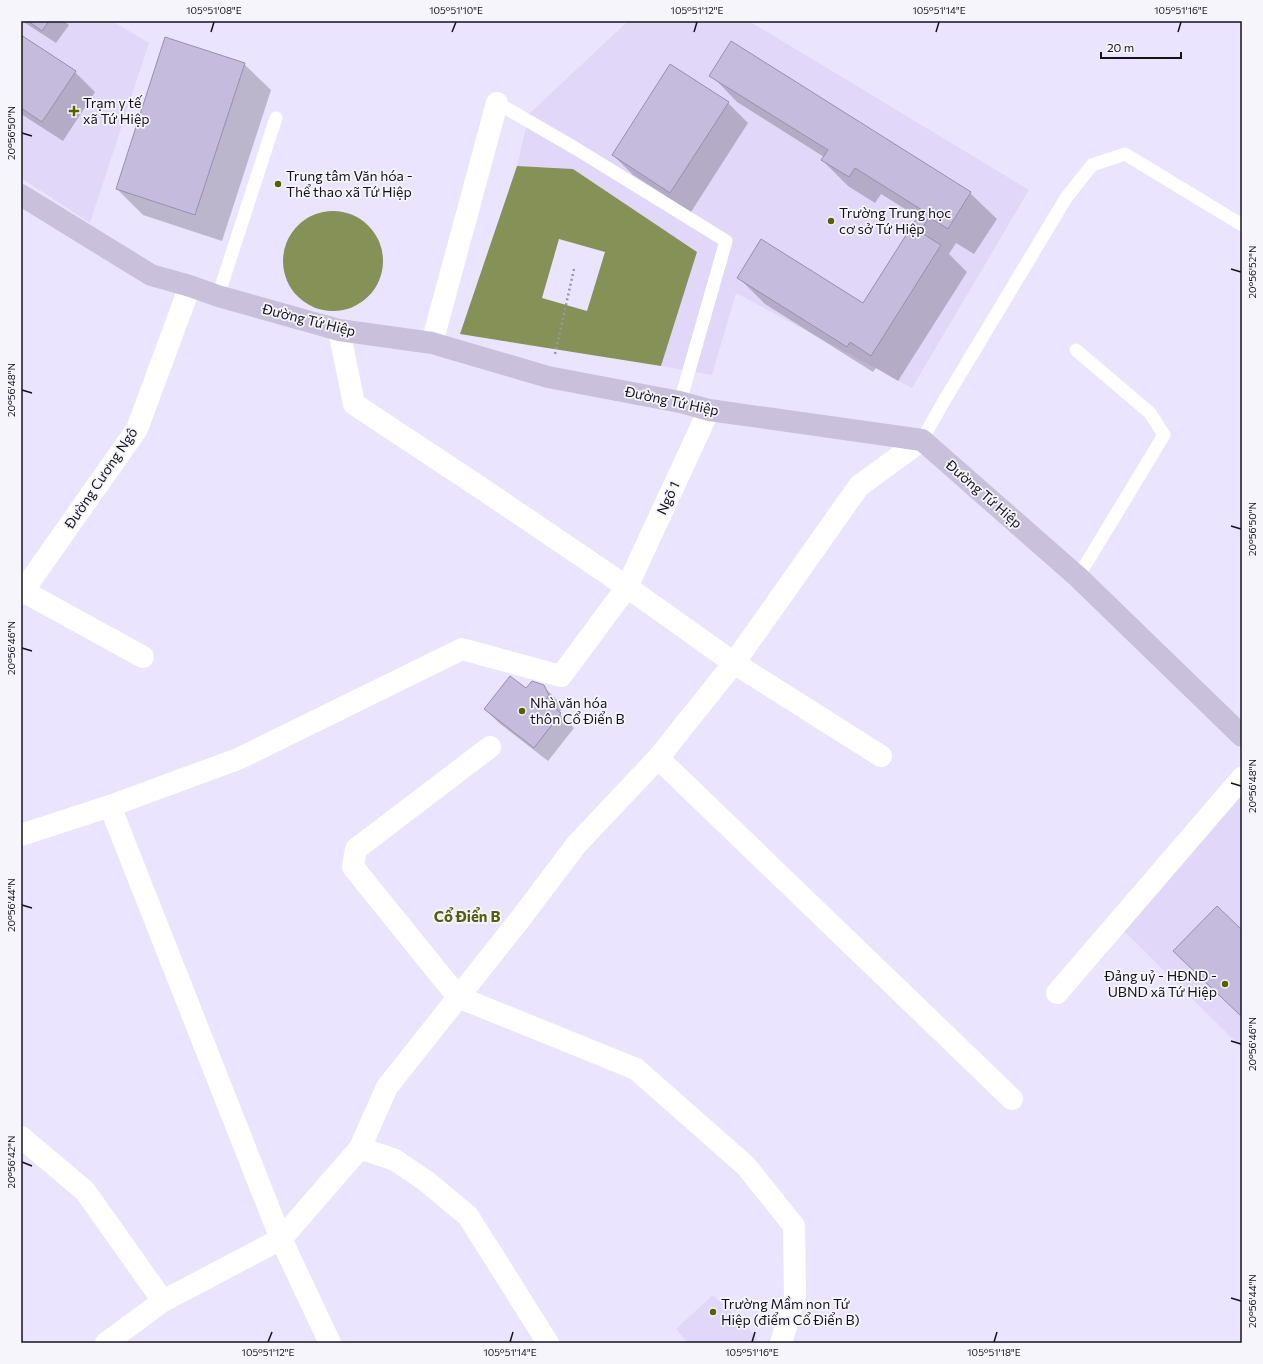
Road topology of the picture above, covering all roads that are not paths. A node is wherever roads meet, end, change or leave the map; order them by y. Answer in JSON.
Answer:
{"nodes":[{"id":1,"x":497,"y":103,"type":"joint"},
{"id":2,"x":276,"y":118,"type":"dead end"},
{"id":3,"x":21,"y":195,"type":"edge"},
{"id":4,"x":1242,"y":225,"type":"edge"},
{"id":5,"x":190,"y":286,"type":"junction"},
{"id":6,"x":218,"y":296,"type":"junction"},
{"id":7,"x":339,"y":330,"type":"junction"},
{"id":8,"x":432,"y":343,"type":"junction"},
{"id":9,"x":1076,"y":350,"type":"dead end"},
{"id":10,"x":680,"y":402,"type":"junction"},
{"id":11,"x":709,"y":410,"type":"junction"},
{"id":12,"x":922,"y":440,"type":"junction"},
{"id":13,"x":1078,"y":576,"type":"junction"},
{"id":14,"x":627,"y":587,"type":"junction"},
{"id":15,"x":22,"y":593,"type":"edge"},
{"id":16,"x":143,"y":657,"type":"dead end"},
{"id":17,"x":734,"y":663,"type":"junction"},
{"id":18,"x":1242,"y":736,"type":"edge"},
{"id":19,"x":490,"y":747,"type":"dead end"},
{"id":20,"x":881,"y":756,"type":"dead end"},
{"id":21,"x":658,"y":758,"type":"junction"},
{"id":22,"x":1242,"y":778,"type":"edge"},
{"id":23,"x":110,"y":806,"type":"junction"},
{"id":24,"x":21,"y":835,"type":"edge"},
{"id":25,"x":1057,"y":993,"type":"dead end"},
{"id":26,"x":458,"y":997,"type":"junction"},
{"id":27,"x":1012,"y":1098,"type":"dead end"},
{"id":28,"x":21,"y":1137,"type":"edge"},
{"id":29,"x":360,"y":1148,"type":"junction"},
{"id":30,"x":281,"y":1239,"type":"junction"},
{"id":31,"x":163,"y":1301,"type":"junction"},
{"id":32,"x":106,"y":1343,"type":"edge"},
{"id":33,"x":330,"y":1343,"type":"edge"},
{"id":34,"x":548,"y":1343,"type":"edge"},
{"id":35,"x":781,"y":1343,"type":"edge"}],
"edges":[{"from":1,"to":8,"type":"street"},
{"from":1,"to":10,"type":"lane"},
{"from":2,"to":6,"type":"lane"},
{"from":3,"to":5,"type":"street","name":"Đường Tứ Hiệp"},
{"from":4,"to":12,"type":"lane"},
{"from":5,"to":6,"type":"street","name":"Đường Tứ Hiệp"},
{"from":5,"to":15,"type":"street","name":"Đường Cương Ngô"},
{"from":6,"to":7,"type":"street","name":"Đường Tứ Hiệp"},
{"from":7,"to":8,"type":"street","name":"Đường Tứ Hiệp"},
{"from":7,"to":14,"type":"street"},
{"from":8,"to":10,"type":"street","name":"Đường Tứ Hiệp"},
{"from":9,"to":13,"type":"lane"},
{"from":10,"to":11,"type":"street","name":"Đường Tứ Hiệp"},
{"from":11,"to":12,"type":"street","name":"Đường Tứ Hiệp"},
{"from":11,"to":14,"type":"street","name":"Ngõ 1"},
{"from":12,"to":13,"type":"street","name":"Đường Tứ Hiệp"},
{"from":12,"to":17,"type":"street"},
{"from":13,"to":18,"type":"street","name":"Đường Tứ Hiệp"},
{"from":14,"to":17,"type":"street"},
{"from":14,"to":23,"type":"street","name":"Ngõ 1"},
{"from":15,"to":16,"type":"street"},
{"from":17,"to":20,"type":"street"},
{"from":17,"to":21,"type":"street"},
{"from":19,"to":26,"type":"street"},
{"from":21,"to":26,"type":"street"},
{"from":21,"to":27,"type":"street"},
{"from":22,"to":25,"type":"street"},
{"from":23,"to":24,"type":"street"},
{"from":23,"to":30,"type":"street"},
{"from":26,"to":29,"type":"street"},
{"from":26,"to":35,"type":"street"},
{"from":28,"to":31,"type":"street"},
{"from":29,"to":30,"type":"street"},
{"from":29,"to":34,"type":"street"},
{"from":30,"to":31,"type":"street"},
{"from":30,"to":33,"type":"street"},
{"from":31,"to":32,"type":"street"}]}
